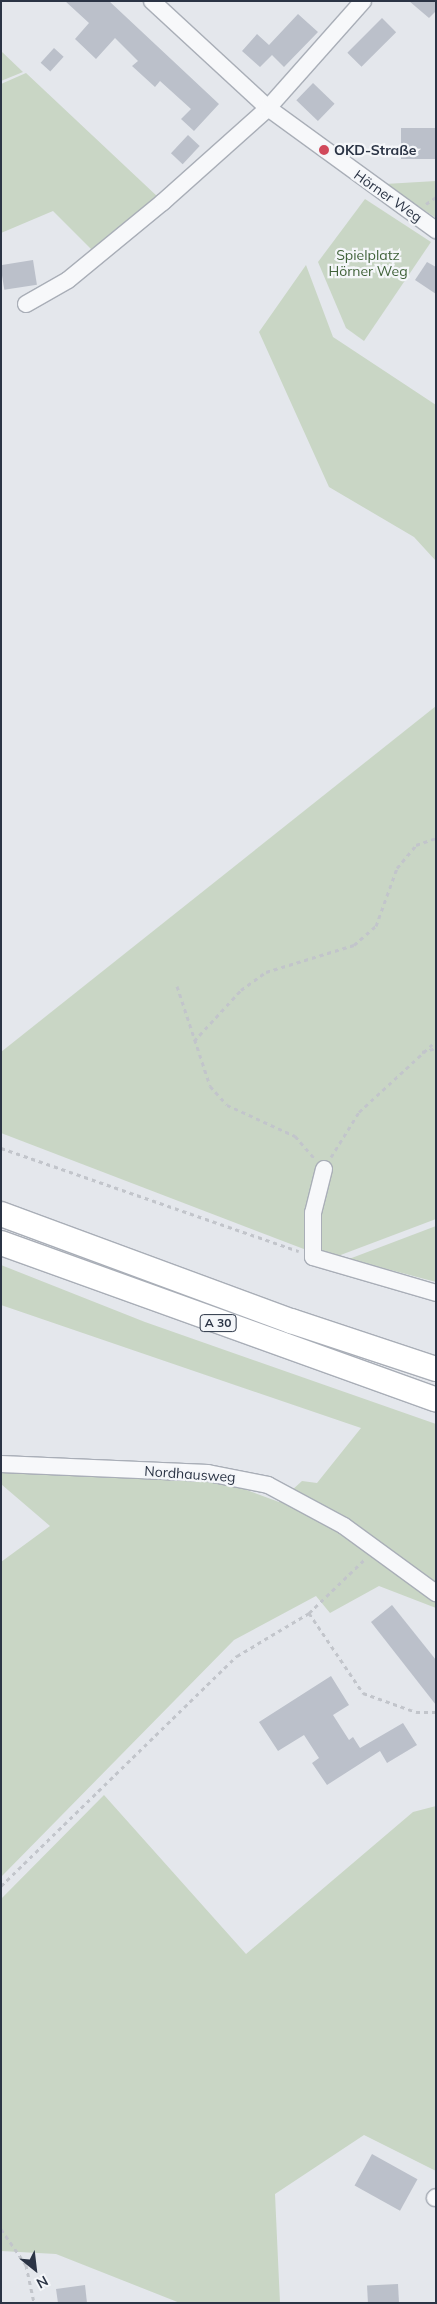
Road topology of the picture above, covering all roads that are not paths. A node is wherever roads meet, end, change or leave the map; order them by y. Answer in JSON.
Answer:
{"nodes":[{"id":1,"x":152,"y":1,"type":"edge"},
{"id":2,"x":363,"y":1,"type":"edge"},
{"id":3,"x":268,"y":108,"type":"junction"},
{"id":4,"x":436,"y":230,"type":"edge"},
{"id":5,"x":26,"y":304,"type":"dead end"},
{"id":6,"x":324,"y":1169,"type":"road end"},
{"id":7,"x":1,"y":1214,"type":"edge"},
{"id":8,"x":1,"y":1243,"type":"edge"},
{"id":9,"x":436,"y":1294,"type":"edge"},
{"id":10,"x":436,"y":1369,"type":"edge"},
{"id":11,"x":436,"y":1400,"type":"edge"},
{"id":12,"x":1,"y":1464,"type":"edge"},
{"id":13,"x":436,"y":1593,"type":"edge"}],
"edges":[{"from":1,"to":3,"type":"street","name":"Hörner Weg"},
{"from":2,"to":3,"type":"street"},
{"from":3,"to":4,"type":"street","name":"Hörner Weg"},
{"from":3,"to":5,"type":"street"},
{"from":6,"to":9,"type":"street"},
{"from":7,"to":10,"type":"highway","number":"A 30"},
{"from":8,"to":11,"type":"highway","number":"A 30"},
{"from":12,"to":13,"type":"street","name":"Nordhausweg"}]}
